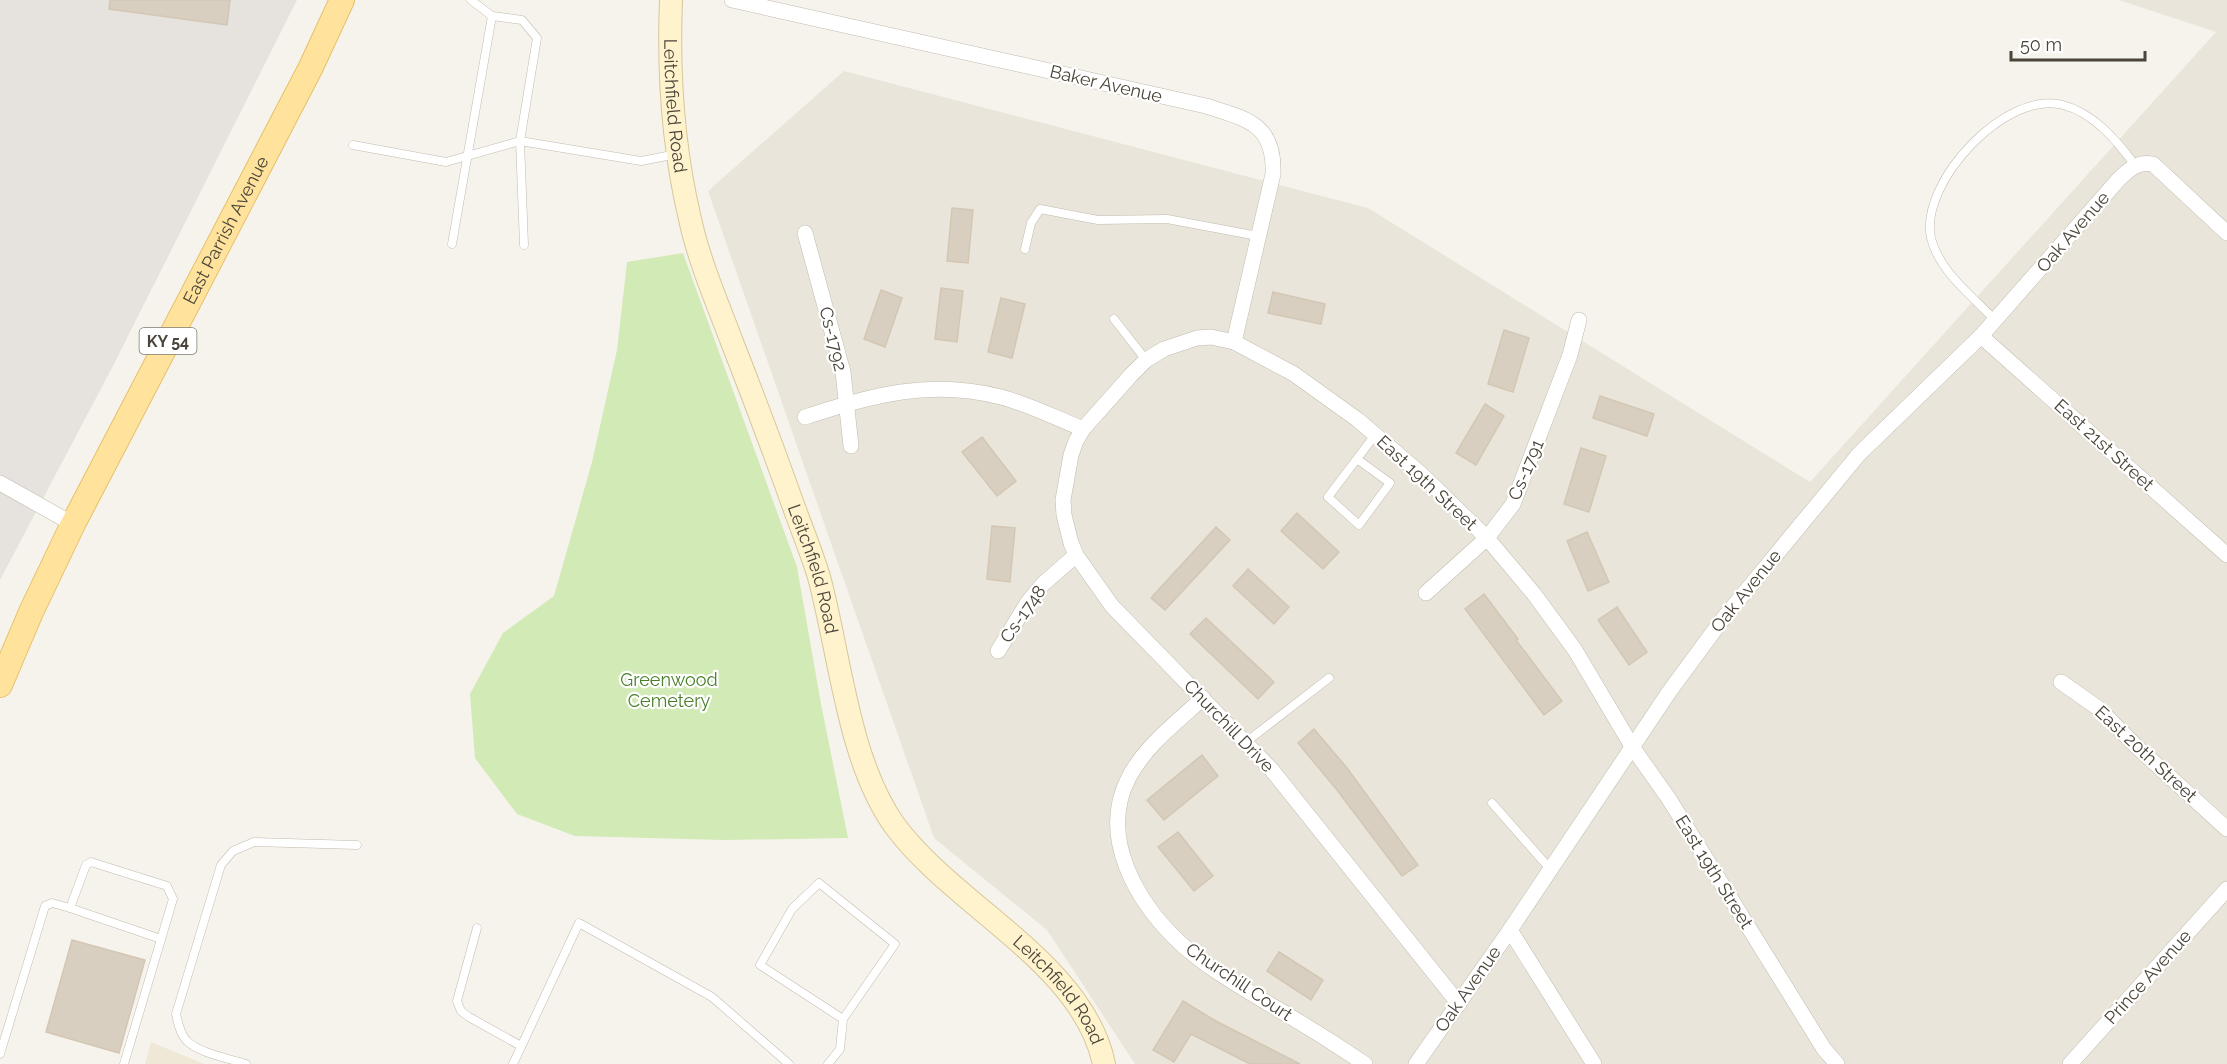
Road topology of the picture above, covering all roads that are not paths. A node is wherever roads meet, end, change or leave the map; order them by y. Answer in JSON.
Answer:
{"nodes":[{"id":1,"x":342,"y":0,"type":"edge"},
{"id":2,"x":471,"y":0,"type":"edge"},
{"id":3,"x":671,"y":0,"type":"edge"},
{"id":4,"x":732,"y":0,"type":"edge"},
{"id":5,"x":492,"y":16,"type":"junction"},
{"id":6,"x":520,"y":141,"type":"junction"},
{"id":7,"x":352,"y":145,"type":"dead end"},
{"id":8,"x":678,"y":154,"type":"junction"},
{"id":9,"x":466,"y":157,"type":"junction"},
{"id":10,"x":2135,"y":165,"type":"junction"},
{"id":11,"x":805,"y":233,"type":"dead end"},
{"id":12,"x":2227,"y":233,"type":"edge"},
{"id":13,"x":1258,"y":236,"type":"junction"},
{"id":14,"x":452,"y":244,"type":"dead end"},
{"id":15,"x":524,"y":245,"type":"dead end"},
{"id":16,"x":1025,"y":249,"type":"dead end"},
{"id":17,"x":1114,"y":319,"type":"dead end"},
{"id":18,"x":1579,"y":320,"type":"dead end"},
{"id":19,"x":1995,"y":320,"type":"junction"},
{"id":20,"x":1981,"y":336,"type":"junction"},
{"id":21,"x":1233,"y":342,"type":"junction"},
{"id":22,"x":1146,"y":360,"type":"junction"},
{"id":23,"x":847,"y":404,"type":"junction"},
{"id":24,"x":806,"y":417,"type":"dead end"},
{"id":25,"x":1083,"y":429,"type":"junction"},
{"id":26,"x":1375,"y":435,"type":"junction"},
{"id":27,"x":851,"y":446,"type":"dead end"},
{"id":28,"x":1357,"y":459,"type":"junction"},
{"id":29,"x":0,"y":483,"type":"edge"},
{"id":30,"x":73,"y":524,"type":"junction"},
{"id":31,"x":1487,"y":538,"type":"junction"},
{"id":32,"x":1076,"y":555,"type":"junction"},
{"id":33,"x":2227,"y":555,"type":"edge"},
{"id":34,"x":1426,"y":593,"type":"dead end"},
{"id":35,"x":998,"y":651,"type":"dead end"},
{"id":36,"x":1329,"y":678,"type":"dead end"},
{"id":37,"x":2061,"y":682,"type":"dead end"},
{"id":38,"x":0,"y":685,"type":"edge"},
{"id":39,"x":1203,"y":698,"type":"junction"},
{"id":40,"x":1246,"y":742,"type":"junction"},
{"id":41,"x":1633,"y":748,"type":"junction"},
{"id":42,"x":1492,"y":804,"type":"dead end"},
{"id":43,"x":2227,"y":829,"type":"edge"},
{"id":44,"x":357,"y":845,"type":"dead end"},
{"id":45,"x":1551,"y":870,"type":"junction"},
{"id":46,"x":2227,"y":889,"type":"edge"},
{"id":47,"x":70,"y":908,"type":"junction"},
{"id":48,"x":477,"y":928,"type":"dead end"},
{"id":49,"x":1510,"y":930,"type":"junction"},
{"id":50,"x":161,"y":939,"type":"junction"},
{"id":51,"x":1459,"y":1004,"type":"junction"},
{"id":52,"x":843,"y":1018,"type":"junction"},
{"id":53,"x":521,"y":1046,"type":"junction"},
{"id":54,"x":0,"y":1054,"type":"edge"},
{"id":55,"x":124,"y":1064,"type":"edge"},
{"id":56,"x":246,"y":1064,"type":"edge"},
{"id":57,"x":513,"y":1064,"type":"edge"},
{"id":58,"x":789,"y":1064,"type":"edge"},
{"id":59,"x":828,"y":1064,"type":"edge"},
{"id":60,"x":1104,"y":1064,"type":"edge"},
{"id":61,"x":1365,"y":1064,"type":"edge"},
{"id":62,"x":1416,"y":1064,"type":"edge"},
{"id":63,"x":1594,"y":1064,"type":"edge"},
{"id":64,"x":1837,"y":1064,"type":"edge"},
{"id":65,"x":2070,"y":1064,"type":"edge"}],
"edges":[{"from":1,"to":30,"type":"main road","name":"East Parrish Avenue","number":"KY 54"},
{"from":2,"to":5,"type":"lane"},
{"from":3,"to":8,"type":"street","name":"Leitchfield Road"},
{"from":4,"to":13,"type":"street","name":"Baker Avenue"},
{"from":5,"to":6,"type":"lane"},
{"from":5,"to":9,"type":"lane"},
{"from":6,"to":8,"type":"lane"},
{"from":6,"to":9,"type":"lane"},
{"from":6,"to":15,"type":"lane"},
{"from":7,"to":9,"type":"lane"},
{"from":8,"to":60,"type":"street","name":"Leitchfield Road"},
{"from":9,"to":14,"type":"lane"},
{"from":10,"to":12,"type":"street"},
{"from":10,"to":19,"type":"street","name":"Oak Avenue"},
{"from":10,"to":19,"type":"lane"},
{"from":11,"to":23,"type":"street","name":"Cs-1792"},
{"from":13,"to":16,"type":"lane"},
{"from":13,"to":21,"type":"street","name":"Baker Avenue"},
{"from":17,"to":22,"type":"lane"},
{"from":18,"to":31,"type":"street","name":"Cs-1791"},
{"from":19,"to":20,"type":"street","name":"Oak Avenue"},
{"from":20,"to":33,"type":"street","name":"East 21st Street"},
{"from":20,"to":41,"type":"street","name":"Oak Avenue"},
{"from":21,"to":22,"type":"street","name":"East 19th Street"},
{"from":21,"to":26,"type":"street","name":"East 19th Street"},
{"from":22,"to":25,"type":"street","name":"East 19th Street"},
{"from":23,"to":24,"type":"street"},
{"from":23,"to":25,"type":"street"},
{"from":23,"to":27,"type":"street","name":"Cs-1792"},
{"from":25,"to":32,"type":"street","name":"Churchill Drive"},
{"from":26,"to":28,"type":"lane"},
{"from":26,"to":31,"type":"street","name":"East 19th Street"},
{"from":28,"to":28,"type":"lane"},
{"from":29,"to":30,"type":"street"},
{"from":30,"to":38,"type":"main road","name":"East Parrish Avenue","number":"KY 54"},
{"from":31,"to":34,"type":"street","name":"Cs-1791"},
{"from":31,"to":41,"type":"street","name":"East 19th Street"},
{"from":32,"to":35,"type":"street","name":"Cs-1748"},
{"from":32,"to":39,"type":"street","name":"Churchill Drive"},
{"from":36,"to":40,"type":"lane"},
{"from":37,"to":43,"type":"street","name":"East 20th Street"},
{"from":39,"to":40,"type":"street","name":"Churchill Drive"},
{"from":39,"to":61,"type":"street","name":"Churchill Court"},
{"from":40,"to":51,"type":"street","name":"Churchill Drive"},
{"from":41,"to":45,"type":"street","name":"Oak Avenue"},
{"from":41,"to":64,"type":"street","name":"East 19th Street"},
{"from":42,"to":45,"type":"lane"},
{"from":44,"to":56,"type":"lane"},
{"from":45,"to":49,"type":"street","name":"Oak Avenue"},
{"from":46,"to":65,"type":"street","name":"Prince Avenue"},
{"from":47,"to":50,"type":"lane"},
{"from":47,"to":50,"type":"lane"},
{"from":47,"to":54,"type":"lane"},
{"from":48,"to":53,"type":"lane"},
{"from":49,"to":51,"type":"street","name":"Oak Avenue"},
{"from":49,"to":63,"type":"street"},
{"from":50,"to":55,"type":"lane"},
{"from":51,"to":62,"type":"street","name":"Oak Avenue"},
{"from":52,"to":52,"type":"lane"},
{"from":52,"to":59,"type":"lane"},
{"from":53,"to":57,"type":"lane"},
{"from":53,"to":58,"type":"lane"}]}
